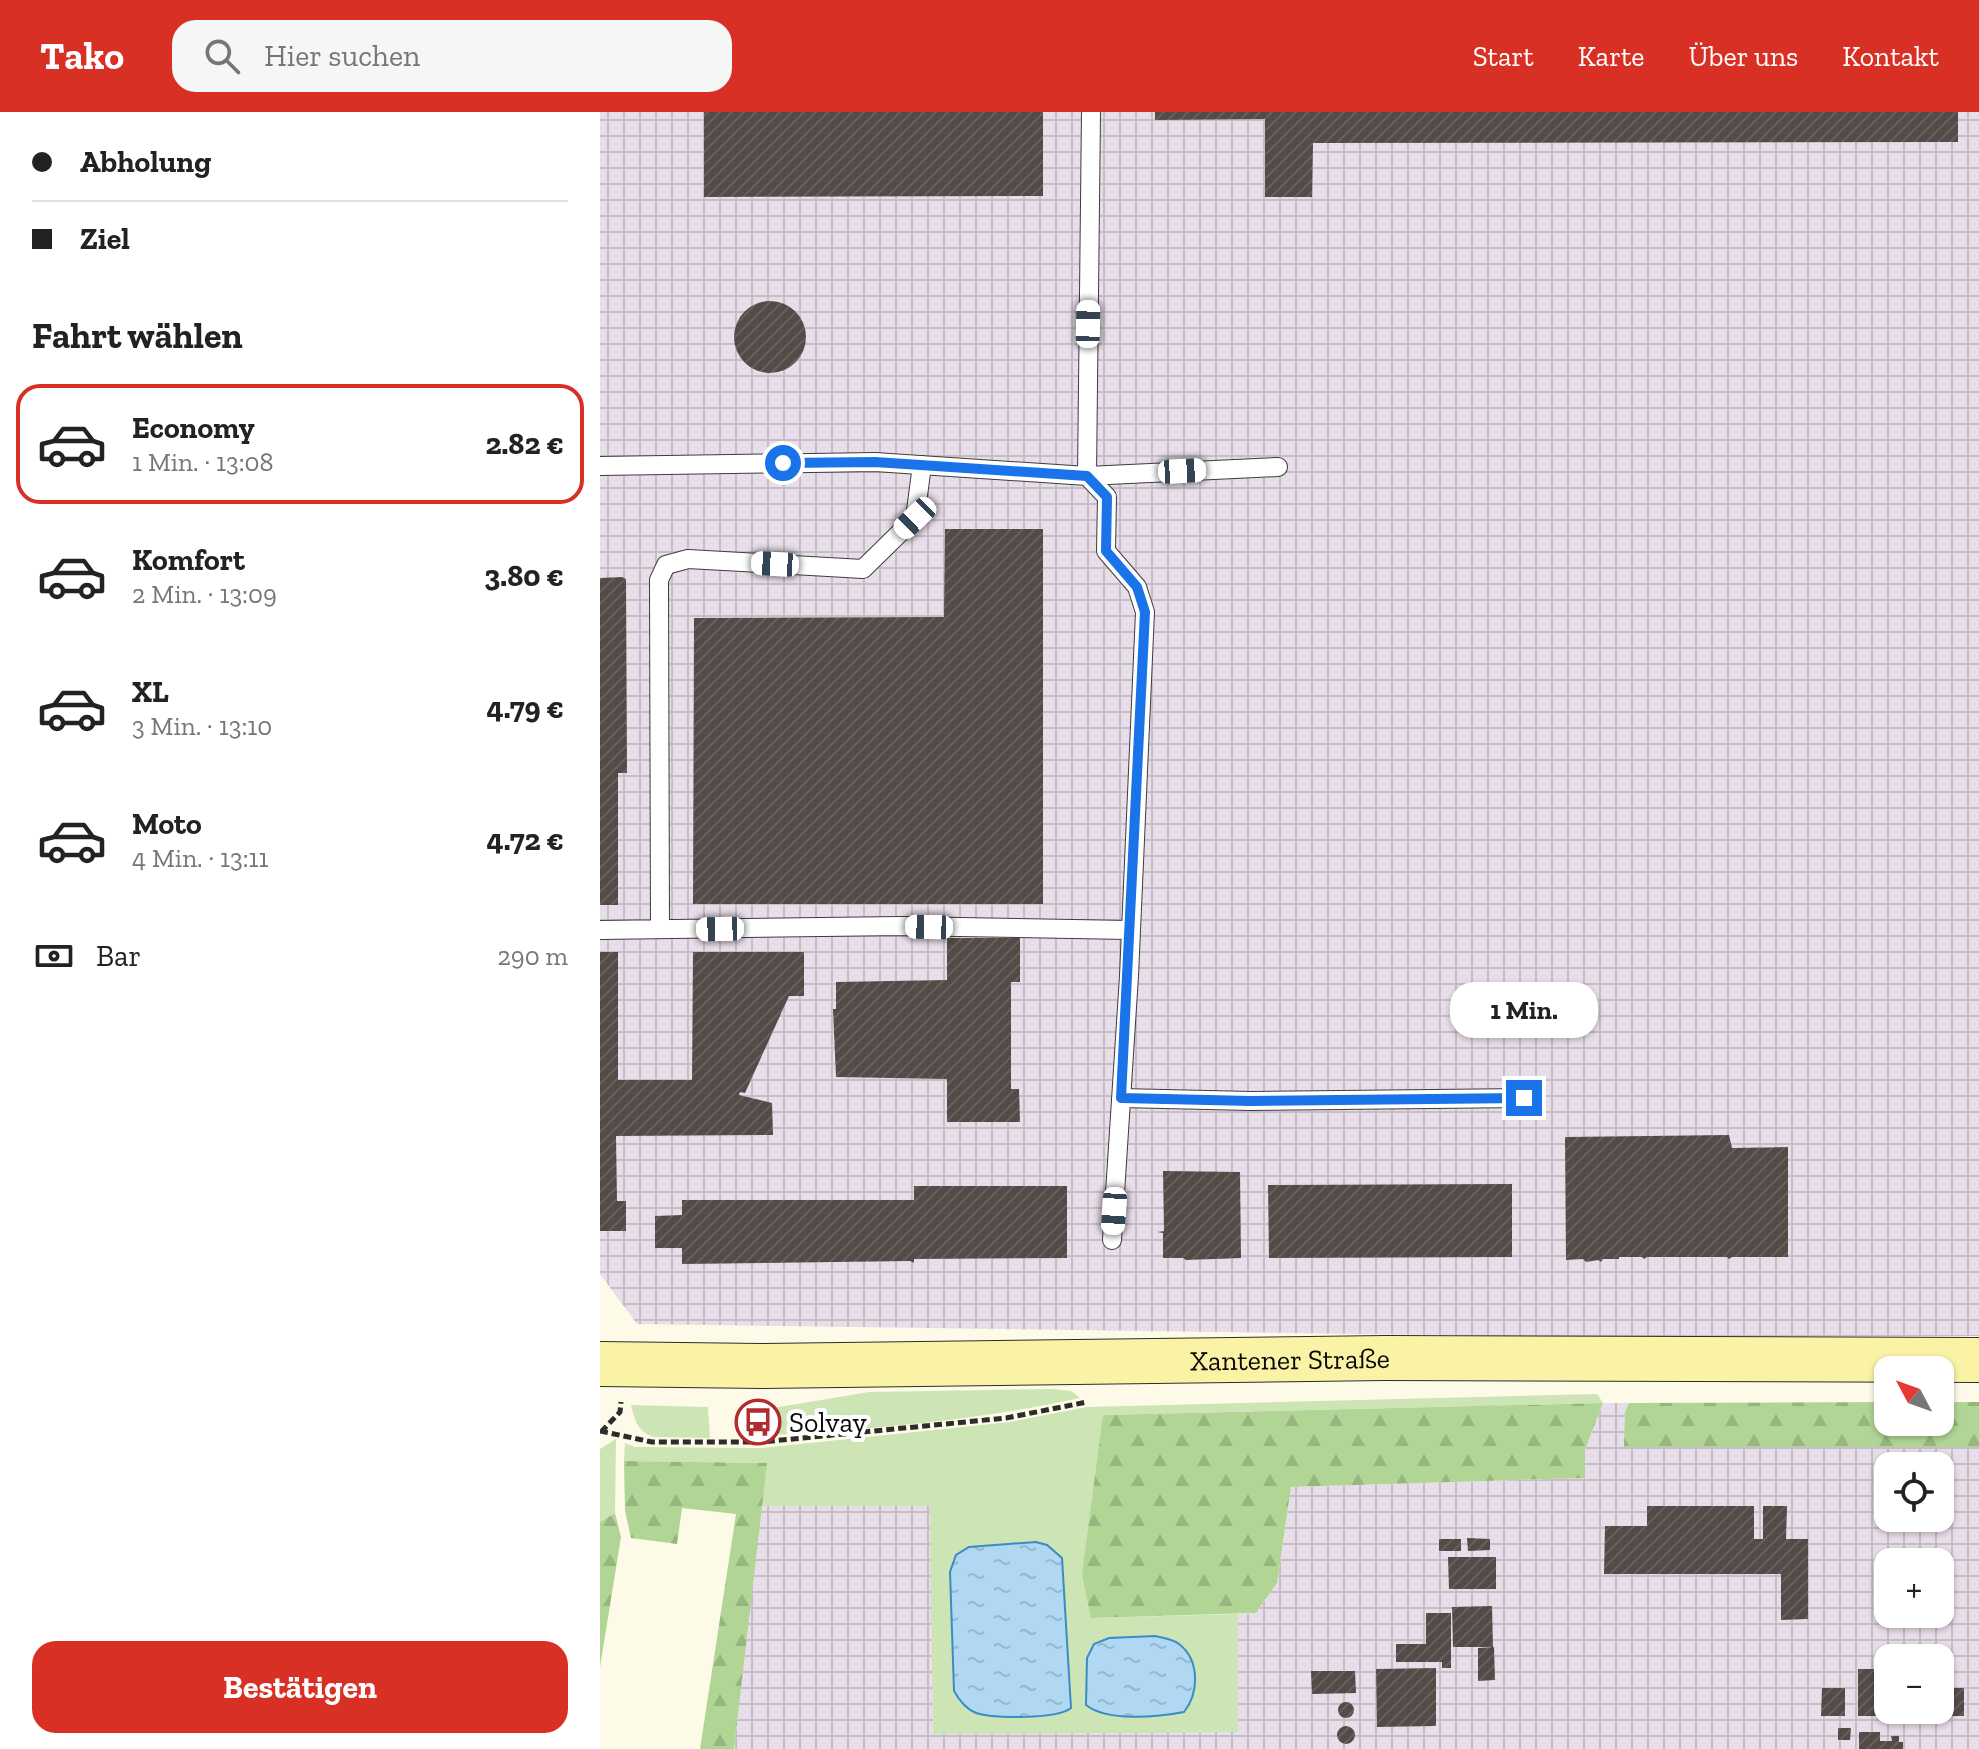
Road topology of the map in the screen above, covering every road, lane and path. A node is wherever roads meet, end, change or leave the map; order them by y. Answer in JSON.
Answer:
{"nodes":[{"id":1,"x":1091,"y":112,"type":"edge"},
{"id":2,"x":922,"y":465,"type":"junction"},
{"id":3,"x":600,"y":466,"type":"edge"},
{"id":4,"x":1278,"y":467,"type":"dead end"},
{"id":5,"x":1087,"y":476,"type":"junction"},
{"id":6,"x":660,"y":929,"type":"junction"},
{"id":7,"x":600,"y":930,"type":"edge"},
{"id":8,"x":1129,"y":930,"type":"junction"},
{"id":9,"x":1121,"y":1098,"type":"junction"},
{"id":10,"x":1524,"y":1098,"type":"dead end"},
{"id":11,"x":1112,"y":1240,"type":"dead end"},
{"id":12,"x":1979,"y":1360,"type":"edge"},
{"id":13,"x":600,"y":1364,"type":"edge"},
{"id":14,"x":1090,"y":1401,"type":"dead end"},
{"id":15,"x":601,"y":1431,"type":"edge"}],
"edges":[{"from":1,"to":5,"type":"lane"},
{"from":2,"to":3,"type":"lane"},
{"from":2,"to":5,"type":"lane"},
{"from":2,"to":6,"type":"lane"},
{"from":4,"to":5,"type":"lane"},
{"from":5,"to":8,"type":"lane"},
{"from":6,"to":7,"type":"lane"},
{"from":6,"to":8,"type":"lane"},
{"from":8,"to":9,"type":"lane"},
{"from":9,"to":10,"type":"lane"},
{"from":9,"to":11,"type":"lane"},
{"from":12,"to":13,"type":"main road","name":"Xantener Straße"},
{"from":14,"to":15,"type":"path"}]}
